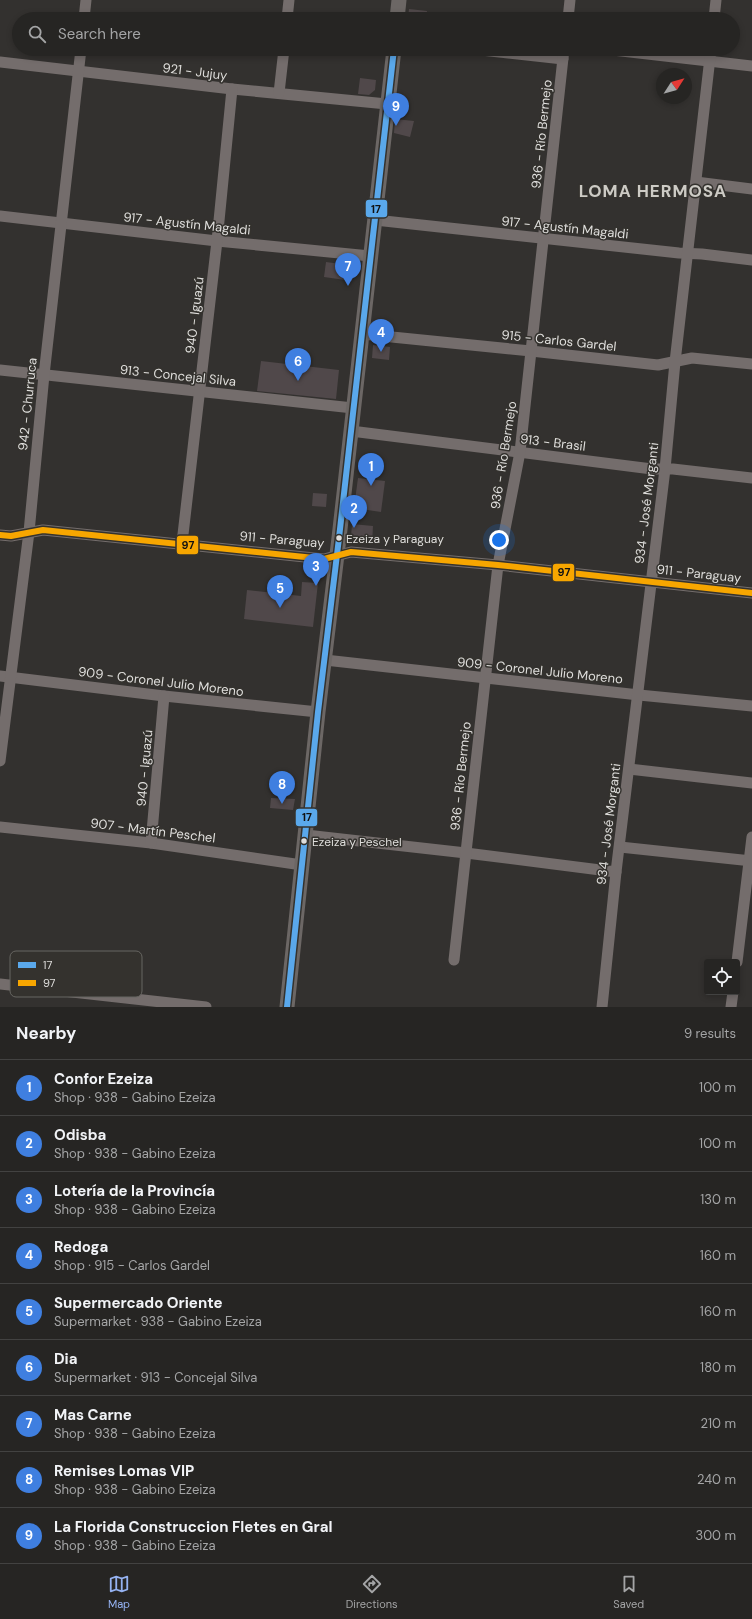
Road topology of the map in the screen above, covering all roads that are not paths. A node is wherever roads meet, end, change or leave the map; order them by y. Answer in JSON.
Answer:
{"nodes":[{"id":1,"x":86,"y":0,"type":"edge"},
{"id":2,"x":289,"y":0,"type":"edge"},
{"id":3,"x":399,"y":0,"type":"edge"},
{"id":4,"x":570,"y":0,"type":"edge"},
{"id":5,"x":716,"y":0,"type":"edge"},
{"id":6,"x":85,"y":12,"type":"edge"},
{"id":7,"x":288,"y":12,"type":"edge"},
{"id":8,"x":398,"y":12,"type":"edge"},
{"id":9,"x":569,"y":12,"type":"edge"},
{"id":10,"x":715,"y":12,"type":"edge"},
{"id":11,"x":80,"y":56,"type":"edge"},
{"id":12,"x":283,"y":56,"type":"edge"},
{"id":13,"x":393,"y":56,"type":"edge"},
{"id":14,"x":564,"y":56,"type":"edge"},
{"id":15,"x":665,"y":56,"type":"edge"},
{"id":16,"x":710,"y":56,"type":"edge"},
{"id":17,"x":709,"y":61,"type":"junction"},
{"id":18,"x":0,"y":62,"type":"edge"},
{"id":19,"x":752,"y":66,"type":"edge"},
{"id":20,"x":78,"y":70,"type":"junction"},
{"id":21,"x":232,"y":89,"type":"junction"},
{"id":22,"x":279,"y":93,"type":"junction"},
{"id":23,"x":387,"y":104,"type":"junction"},
{"id":24,"x":696,"y":182,"type":"junction"},
{"id":25,"x":752,"y":189,"type":"edge"},
{"id":26,"x":0,"y":216,"type":"edge"},
{"id":27,"x":375,"y":220,"type":"junction"},
{"id":28,"x":61,"y":223,"type":"junction"},
{"id":29,"x":544,"y":239,"type":"junction"},
{"id":30,"x":217,"y":241,"type":"junction"},
{"id":31,"x":687,"y":254,"type":"junction"},
{"id":32,"x":370,"y":256,"type":"junction"},
{"id":33,"x":752,"y":260,"type":"edge"},
{"id":34,"x":362,"y":334,"type":"junction"},
{"id":35,"x":531,"y":351,"type":"junction"},
{"id":36,"x":675,"y":362,"type":"junction"},
{"id":37,"x":752,"y":364,"type":"edge"},
{"id":38,"x":0,"y":370,"type":"edge"},
{"id":39,"x":44,"y":374,"type":"junction"},
{"id":40,"x":199,"y":392,"type":"junction"},
{"id":41,"x":353,"y":408,"type":"junction"},
{"id":42,"x":351,"y":431,"type":"junction"},
{"id":43,"x":520,"y":452,"type":"junction"},
{"id":44,"x":665,"y":469,"type":"junction"},
{"id":45,"x":752,"y":478,"type":"edge"},
{"id":46,"x":29,"y":532,"type":"junction"},
{"id":47,"x":0,"y":535,"type":"edge"},
{"id":48,"x":182,"y":544,"type":"junction"},
{"id":49,"x":337,"y":556,"type":"junction"},
{"id":50,"x":498,"y":565,"type":"junction"},
{"id":51,"x":651,"y":582,"type":"junction"},
{"id":52,"x":752,"y":593,"type":"edge"},
{"id":53,"x":325,"y":660,"type":"junction"},
{"id":54,"x":5,"y":676,"type":"edge"},
{"id":55,"x":485,"y":678,"type":"junction"},
{"id":56,"x":639,"y":695,"type":"junction"},
{"id":57,"x":164,"y":696,"type":"junction"},
{"id":58,"x":752,"y":706,"type":"edge"},
{"id":59,"x":318,"y":712,"type":"junction"},
{"id":60,"x":0,"y":761,"type":"edge"},
{"id":61,"x":629,"y":769,"type":"junction"},
{"id":62,"x":752,"y":783,"type":"edge"},
{"id":63,"x":0,"y":827,"type":"edge"},
{"id":64,"x":306,"y":835,"type":"junction"},
{"id":65,"x":752,"y":837,"type":"edge"},
{"id":66,"x":151,"y":843,"type":"junction"},
{"id":67,"x":620,"y":847,"type":"junction"},
{"id":68,"x":466,"y":853,"type":"junction"},
{"id":69,"x":751,"y":861,"type":"edge"},
{"id":70,"x":302,"y":865,"type":"junction"},
{"id":71,"x":616,"y":872,"type":"junction"},
{"id":72,"x":737,"y":959,"type":"edge"},
{"id":73,"x":454,"y":960,"type":"dead end"},
{"id":74,"x":0,"y":984,"type":"edge"},
{"id":75,"x":10,"y":985,"type":"edge"},
{"id":76,"x":733,"y":995,"type":"edge"},
{"id":77,"x":90,"y":997,"type":"edge"},
{"id":78,"x":132,"y":1003,"type":"edge"},
{"id":79,"x":206,"y":1007,"type":"edge"},
{"id":80,"x":287,"y":1007,"type":"edge"},
{"id":81,"x":602,"y":1007,"type":"edge"},
{"id":82,"x":731,"y":1007,"type":"edge"}],
"edges":[{"from":1,"to":6,"type":"street"},
{"from":2,"to":7,"type":"street"},
{"from":3,"to":8,"type":"street"},
{"from":4,"to":9,"type":"street"},
{"from":5,"to":10,"type":"street"},
{"from":11,"to":20,"type":"street","name":"942 - Churruca"},
{"from":12,"to":22,"type":"street"},
{"from":13,"to":23,"type":"street"},
{"from":14,"to":29,"type":"street","name":"936 - Río Bermejo"},
{"from":15,"to":17,"type":"street"},
{"from":16,"to":17,"type":"street","name":"934 - José Morganti"},
{"from":17,"to":19,"type":"street"},
{"from":17,"to":24,"type":"street","name":"934 - José Morganti"},
{"from":18,"to":20,"type":"street","name":"921 - Jujuy"},
{"from":20,"to":21,"type":"street","name":"921 - Jujuy"},
{"from":20,"to":28,"type":"street","name":"942 - Churruca"},
{"from":21,"to":22,"type":"street","name":"921 - Jujuy"},
{"from":21,"to":30,"type":"street","name":"940 - Iguazú"},
{"from":22,"to":23,"type":"street","name":"921 - Jujuy"},
{"from":23,"to":27,"type":"street"},
{"from":24,"to":25,"type":"street"},
{"from":24,"to":31,"type":"street","name":"934 - José Morganti"},
{"from":26,"to":28,"type":"street","name":"917 - Agustín Magaldi"},
{"from":27,"to":29,"type":"street","name":"917 - Agustín Magaldi"},
{"from":27,"to":32,"type":"street"},
{"from":28,"to":30,"type":"street","name":"917 - Agustín Magaldi"},
{"from":28,"to":39,"type":"street","name":"942 - Churruca"},
{"from":29,"to":31,"type":"street","name":"917 - Agustín Magaldi"},
{"from":29,"to":35,"type":"street","name":"936 - Río Bermejo"},
{"from":30,"to":32,"type":"street","name":"917 - Agustín Magaldi"},
{"from":30,"to":40,"type":"street","name":"940 - Iguazú"},
{"from":31,"to":33,"type":"street","name":"917 - Agustín Magaldi"},
{"from":31,"to":36,"type":"street","name":"934 - José Morganti"},
{"from":32,"to":34,"type":"street"},
{"from":34,"to":35,"type":"street","name":"915 - Carlos Gardel"},
{"from":34,"to":41,"type":"street"},
{"from":35,"to":36,"type":"street","name":"915 - Carlos Gardel"},
{"from":35,"to":43,"type":"street","name":"936 - Río Bermejo"},
{"from":36,"to":37,"type":"street","name":"915 - Carlos Gardel"},
{"from":36,"to":44,"type":"street","name":"934 - José Morganti"},
{"from":38,"to":39,"type":"street","name":"913 - Concejal Silva"},
{"from":39,"to":40,"type":"street","name":"913 - Concejal Silva"},
{"from":39,"to":46,"type":"street","name":"942 - Churruca"},
{"from":40,"to":41,"type":"street","name":"913 - Concejal Silva"},
{"from":40,"to":48,"type":"street","name":"940 - Iguazú"},
{"from":41,"to":42,"type":"street"},
{"from":42,"to":43,"type":"street","name":"913 - Brasil"},
{"from":42,"to":49,"type":"street"},
{"from":43,"to":44,"type":"street","name":"913 - Brasil"},
{"from":43,"to":50,"type":"street","name":"936 - Río Bermejo"},
{"from":44,"to":45,"type":"street","name":"913 - Brasil"},
{"from":44,"to":51,"type":"street","name":"934 - José Morganti"},
{"from":46,"to":47,"type":"street","name":"911 - Paraguay"},
{"from":46,"to":48,"type":"street","name":"911 - Paraguay"},
{"from":46,"to":54,"type":"street","name":"942 - Churruca"},
{"from":48,"to":49,"type":"street","name":"911 - Paraguay"},
{"from":49,"to":50,"type":"street","name":"911 - Paraguay"},
{"from":49,"to":53,"type":"street"},
{"from":50,"to":51,"type":"street","name":"911 - Paraguay"},
{"from":50,"to":55,"type":"street","name":"936 - Río Bermejo"},
{"from":51,"to":52,"type":"street","name":"911 - Paraguay"},
{"from":51,"to":56,"type":"street","name":"934 - José Morganti"},
{"from":53,"to":55,"type":"street","name":"909 - Coronel Julio Moreno"},
{"from":53,"to":59,"type":"street"},
{"from":54,"to":57,"type":"street","name":"909 - Coronel Julio Moreno"},
{"from":54,"to":60,"type":"street","name":"942 - Churruca"},
{"from":55,"to":56,"type":"street","name":"909 - Coronel Julio Moreno"},
{"from":55,"to":68,"type":"street","name":"936 - Río Bermejo"},
{"from":56,"to":58,"type":"street","name":"909 - Coronel Julio Moreno"},
{"from":56,"to":61,"type":"street","name":"934 - José Morganti"},
{"from":57,"to":59,"type":"street","name":"909 - Coronel Julio Moreno"},
{"from":57,"to":66,"type":"street","name":"940 - Iguazú"},
{"from":59,"to":64,"type":"street"},
{"from":61,"to":62,"type":"street"},
{"from":61,"to":67,"type":"street","name":"934 - José Morganti"},
{"from":63,"to":66,"type":"street","name":"907 - Martín Peschel"},
{"from":64,"to":68,"type":"street"},
{"from":64,"to":70,"type":"street"},
{"from":65,"to":69,"type":"street"},
{"from":66,"to":70,"type":"street","name":"907 - Martín Peschel"},
{"from":67,"to":69,"type":"street"},
{"from":67,"to":71,"type":"street","name":"934 - José Morganti"},
{"from":68,"to":71,"type":"street"},
{"from":68,"to":73,"type":"street","name":"936 - Río Bermejo"},
{"from":69,"to":72,"type":"street"},
{"from":70,"to":80,"type":"street"},
{"from":71,"to":81,"type":"street","name":"934 - José Morganti"},
{"from":74,"to":75,"type":"street"},
{"from":76,"to":82,"type":"street"},
{"from":77,"to":78,"type":"street"},
{"from":78,"to":79,"type":"street"}]}
